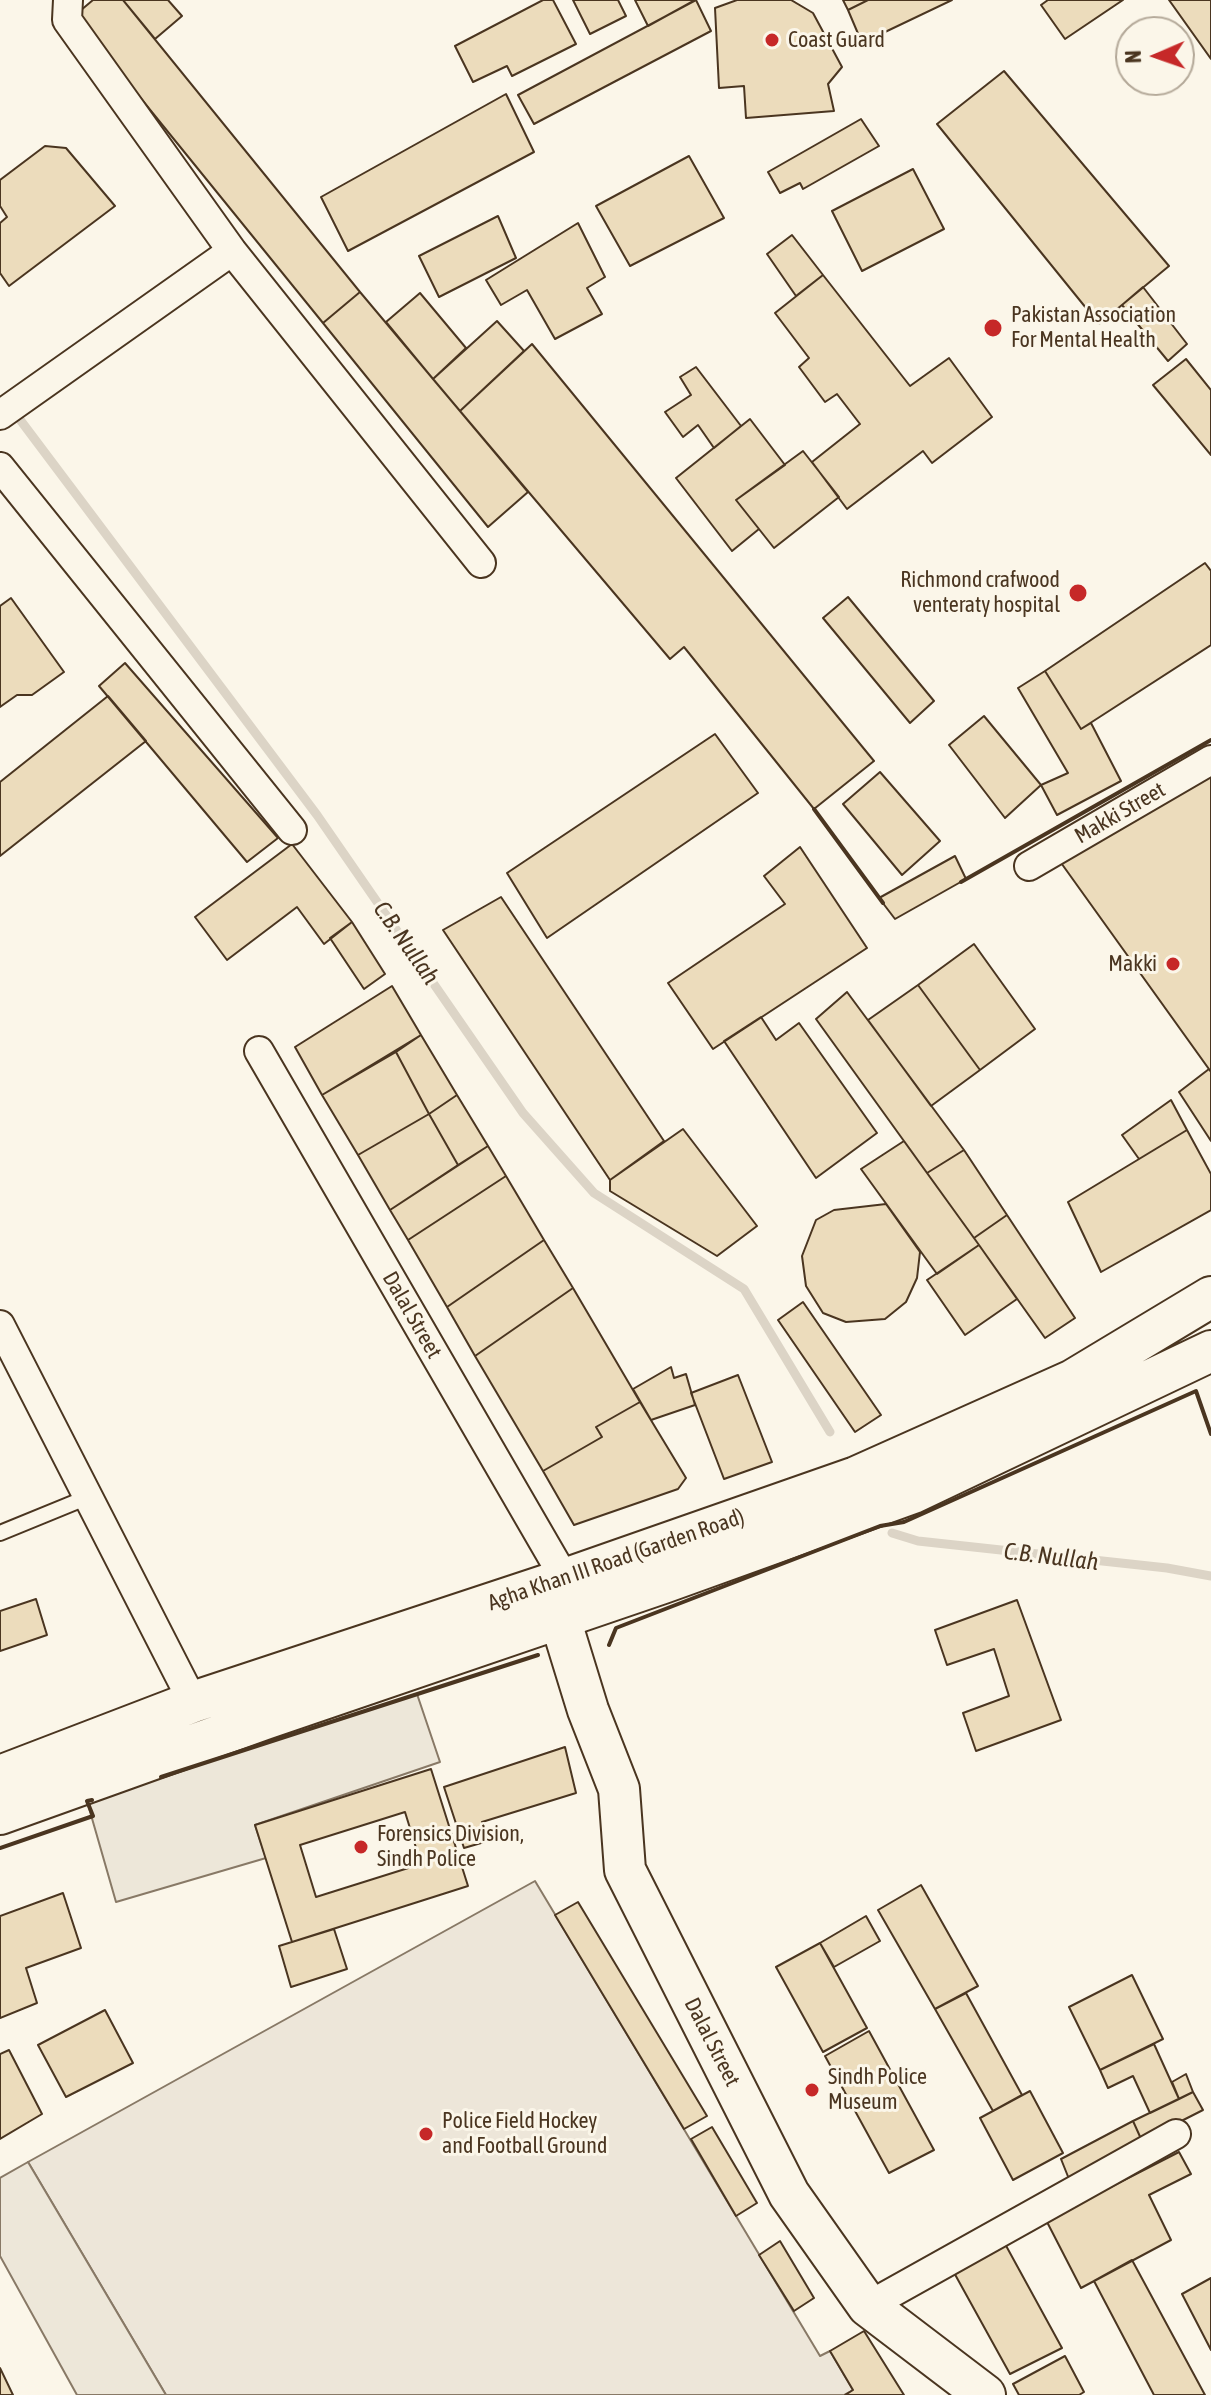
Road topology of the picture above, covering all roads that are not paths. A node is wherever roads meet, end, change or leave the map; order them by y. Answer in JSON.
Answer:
{"nodes":[{"id":1,"x":68,"y":0,"type":"edge"},
{"id":2,"x":232,"y":251,"type":"junction"},
{"id":3,"x":0,"y":415,"type":"edge"},
{"id":4,"x":0,"y":467,"type":"edge"},
{"id":5,"x":481,"y":563,"type":"dead end"},
{"id":6,"x":1211,"y":760,"type":"edge"},
{"id":7,"x":292,"y":830,"type":"dead end"},
{"id":8,"x":1029,"y":866,"type":"dead end"},
{"id":9,"x":259,"y":1051,"type":"dead end"},
{"id":10,"x":1211,"y":1297,"type":"edge"},
{"id":11,"x":0,"y":1325,"type":"edge"},
{"id":12,"x":1211,"y":1351,"type":"edge"},
{"id":13,"x":88,"y":1497,"type":"junction"},
{"id":14,"x":0,"y":1533,"type":"edge"},
{"id":15,"x":565,"y":1579,"type":"junction"},
{"id":16,"x":560,"y":1619,"type":"junction"},
{"id":17,"x":193,"y":1702,"type":"junction"},
{"id":18,"x":0,"y":1776,"type":"edge"},
{"id":19,"x":0,"y":1814,"type":"edge"},
{"id":20,"x":1176,"y":2134,"type":"dead end"},
{"id":21,"x":868,"y":2306,"type":"junction"},
{"id":22,"x":985,"y":2395,"type":"edge"}],
"edges":[{"from":1,"to":2,"type":"street"},
{"from":2,"to":3,"type":"street"},
{"from":2,"to":5,"type":"street"},
{"from":4,"to":7,"type":"street"},
{"from":6,"to":8,"type":"street","name":"Makki Street"},
{"from":9,"to":15,"type":"street","name":"Dalal Street"},
{"from":10,"to":15,"type":"main road","name":"Agha Khan III Road (Garden Road)"},
{"from":11,"to":13,"type":"street"},
{"from":12,"to":16,"type":"main road","name":"Agha Khan III Road (Garden Road)"},
{"from":13,"to":14,"type":"lane"},
{"from":13,"to":17,"type":"street"},
{"from":15,"to":17,"type":"main road","name":"Agha Khan III Road (Garden Road)"},
{"from":16,"to":19,"type":"main road","name":"Agha Khan III Road (Garden Road)"},
{"from":16,"to":21,"type":"main road","name":"Dalal Street"},
{"from":17,"to":18,"type":"main road","name":"Agha Khan III Road (Garden Road)"},
{"from":20,"to":21,"type":"street"},
{"from":21,"to":22,"type":"main road","name":"Dalal Street"}]}
